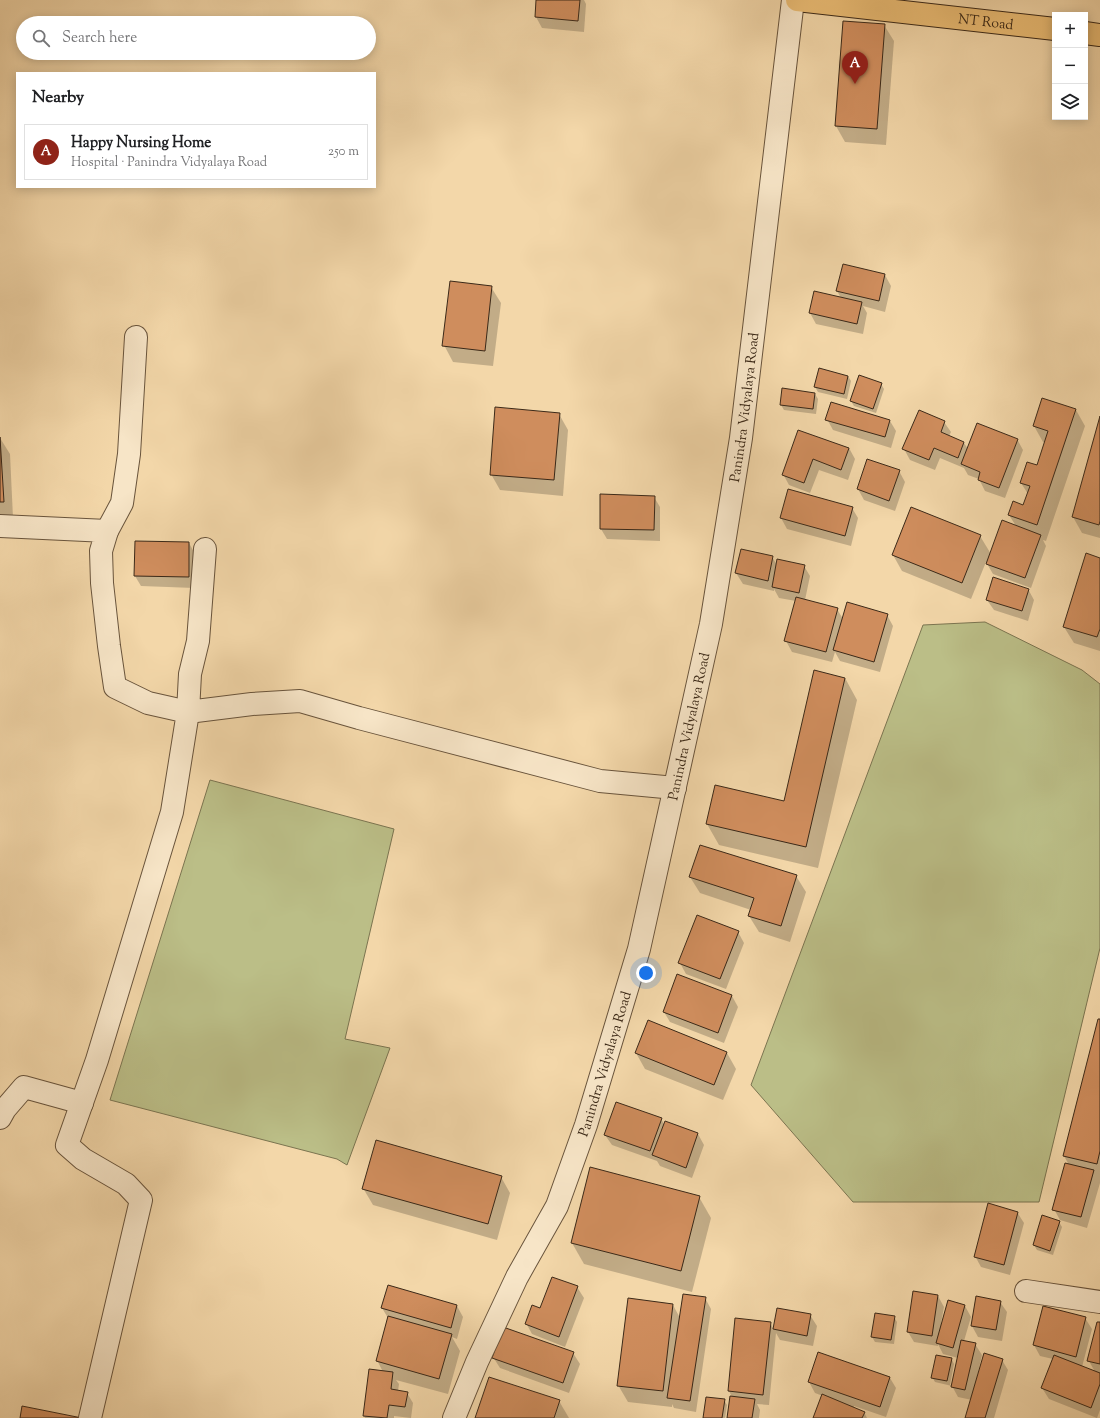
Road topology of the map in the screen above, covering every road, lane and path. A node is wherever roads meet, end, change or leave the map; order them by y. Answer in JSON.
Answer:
{"nodes":[{"id":1,"x":793,"y":0,"type":"edge"},
{"id":2,"x":797,"y":0,"type":"edge"},
{"id":3,"x":1052,"y":29,"type":"edge"},
{"id":4,"x":1088,"y":33,"type":"edge"},
{"id":5,"x":1100,"y":35,"type":"edge"},
{"id":6,"x":136,"y":337,"type":"dead end"},
{"id":7,"x":0,"y":526,"type":"edge"},
{"id":8,"x":107,"y":532,"type":"junction"},
{"id":9,"x":205,"y":549,"type":"dead end"},
{"id":10,"x":188,"y":712,"type":"junction"},
{"id":11,"x":675,"y":788,"type":"junction"},
{"id":12,"x":82,"y":1103,"type":"junction"},
{"id":13,"x":0,"y":1118,"type":"edge"},
{"id":14,"x":1026,"y":1291,"type":"dead end"},
{"id":15,"x":1100,"y":1302,"type":"edge"},
{"id":16,"x":90,"y":1418,"type":"edge"},
{"id":17,"x":454,"y":1418,"type":"edge"}],
"edges":[{"from":1,"to":11,"type":"street","name":"Panindra Vidyalaya Road"},
{"from":2,"to":3,"type":"main road","name":"NT Road"},
{"from":4,"to":5,"type":"main road"},
{"from":6,"to":8,"type":"street"},
{"from":7,"to":8,"type":"street"},
{"from":8,"to":10,"type":"street"},
{"from":9,"to":10,"type":"street"},
{"from":10,"to":11,"type":"street"},
{"from":10,"to":12,"type":"street"},
{"from":11,"to":17,"type":"street","name":"Panindra Vidyalaya Road"},
{"from":12,"to":13,"type":"street"},
{"from":12,"to":16,"type":"street"},
{"from":14,"to":15,"type":"street"}]}
